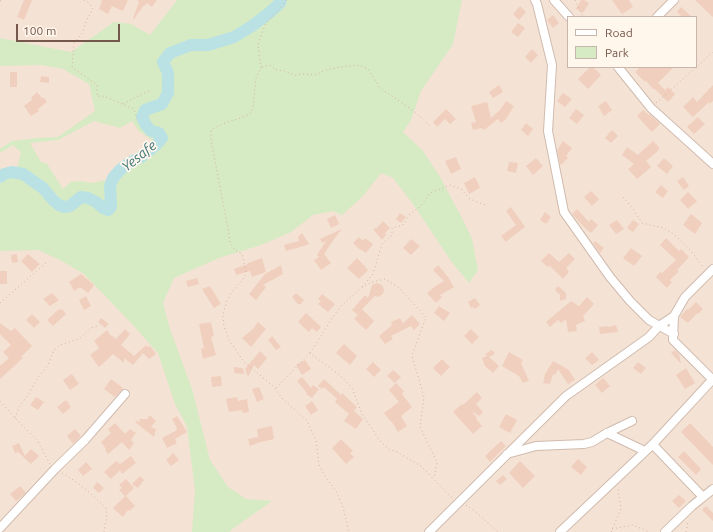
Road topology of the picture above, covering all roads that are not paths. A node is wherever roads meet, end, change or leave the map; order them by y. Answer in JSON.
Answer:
{"nodes":[{"id":1,"x":535,"y":0,"type":"edge"},
{"id":2,"x":554,"y":0,"type":"edge"},
{"id":3,"x":674,"y":0,"type":"edge"},
{"id":4,"x":568,"y":16,"type":"edge"},
{"id":5,"x":658,"y":16,"type":"edge"},
{"id":6,"x":619,"y":68,"type":"edge"},
{"id":7,"x":713,"y":164,"type":"edge"},
{"id":8,"x":711,"y":271,"type":"edge"},
{"id":9,"x":674,"y":316,"type":"junction"},
{"id":10,"x":659,"y":326,"type":"junction"},
{"id":11,"x":674,"y":334,"type":"junction"},
{"id":12,"x":713,"y":379,"type":"edge"},
{"id":13,"x":125,"y":394,"type":"dead end"},
{"id":14,"x":632,"y":421,"type":"dead end"},
{"id":15,"x":607,"y":433,"type":"junction"},
{"id":16,"x":653,"y":444,"type":"junction"},
{"id":17,"x":645,"y":451,"type":"junction"},
{"id":18,"x":506,"y":454,"type":"junction"},
{"id":19,"x":713,"y":488,"type":"edge"},
{"id":20,"x":703,"y":497,"type":"junction"},
{"id":21,"x":0,"y":528,"type":"edge"},
{"id":22,"x":429,"y":532,"type":"edge"},
{"id":23,"x":560,"y":532,"type":"edge"},
{"id":24,"x":666,"y":532,"type":"edge"}],
"edges":[{"from":1,"to":10,"type":"street"},
{"from":2,"to":4,"type":"street"},
{"from":3,"to":5,"type":"street"},
{"from":6,"to":7,"type":"street"},
{"from":8,"to":9,"type":"street"},
{"from":9,"to":10,"type":"street"},
{"from":9,"to":11,"type":"street"},
{"from":10,"to":11,"type":"street"},
{"from":10,"to":18,"type":"street"},
{"from":11,"to":12,"type":"street"},
{"from":12,"to":16,"type":"street"},
{"from":13,"to":21,"type":"street"},
{"from":14,"to":15,"type":"street"},
{"from":15,"to":17,"type":"street"},
{"from":15,"to":18,"type":"street"},
{"from":16,"to":17,"type":"street"},
{"from":16,"to":20,"type":"street"},
{"from":17,"to":23,"type":"street"},
{"from":18,"to":22,"type":"street"},
{"from":19,"to":20,"type":"street"},
{"from":20,"to":24,"type":"street"}]}
